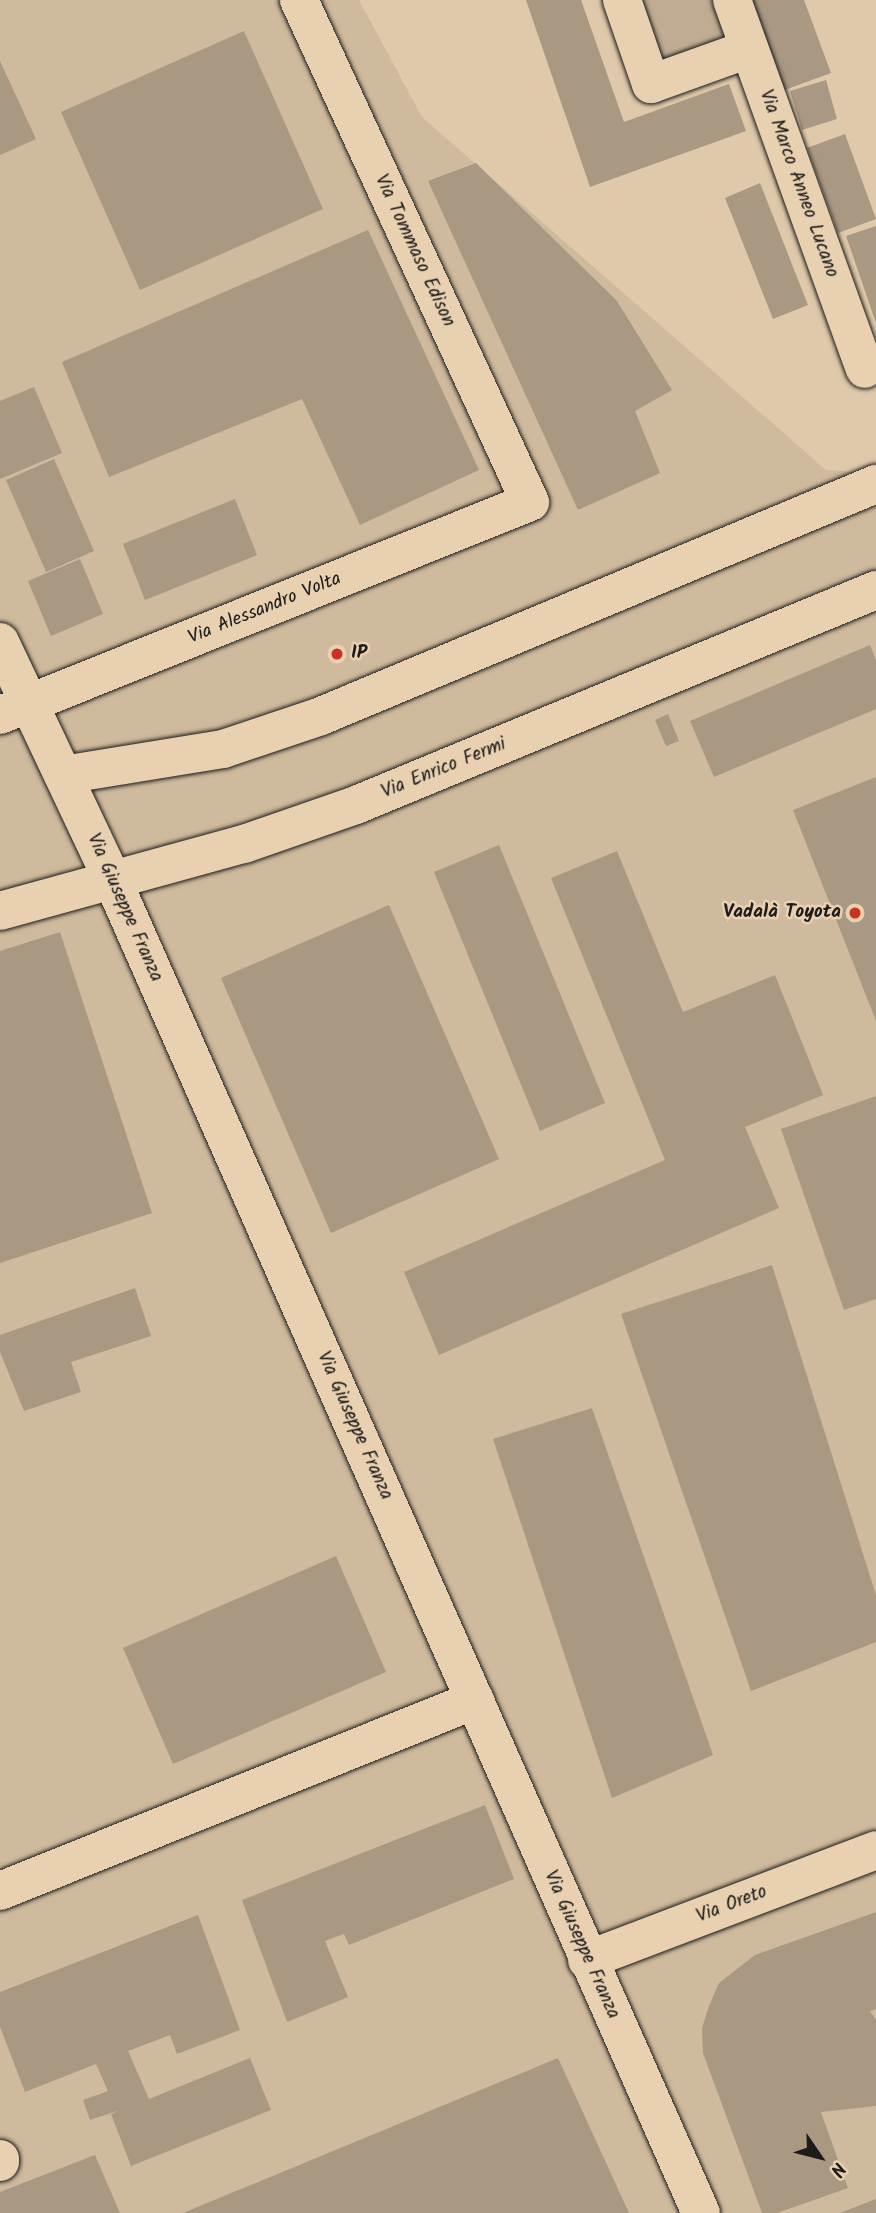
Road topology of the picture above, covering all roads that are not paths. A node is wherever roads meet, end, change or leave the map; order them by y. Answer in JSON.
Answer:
{"nodes":[{"id":1,"x":299,"y":0,"type":"edge"},
{"id":2,"x":622,"y":0,"type":"edge"},
{"id":3,"x":732,"y":0,"type":"edge"},
{"id":4,"x":749,"y":48,"type":"junction"},
{"id":5,"x":864,"y":369,"type":"dead end"},
{"id":6,"x":876,"y":484,"type":"edge"},
{"id":7,"x":530,"y":502,"type":"joint"},
{"id":8,"x":876,"y":590,"type":"edge"},
{"id":9,"x":0,"y":642,"type":"edge"},
{"id":10,"x":14,"y":710,"type":"edge"},
{"id":11,"x":63,"y":775,"type":"junction"},
{"id":12,"x":112,"y":878,"type":"junction"},
{"id":13,"x":0,"y":911,"type":"edge"},
{"id":14,"x":475,"y":1700,"type":"junction"},
{"id":15,"x":876,"y":1850,"type":"edge"},
{"id":16,"x":0,"y":1891,"type":"edge"},
{"id":17,"x":587,"y":1960,"type":"junction"},
{"id":18,"x":701,"y":2213,"type":"edge"}],
"edges":[{"from":1,"to":7,"type":"street","name":"Via Tommaso Edison"},
{"from":2,"to":4,"type":"street"},
{"from":3,"to":4,"type":"street","name":"Via Marco Anneo Lucano"},
{"from":4,"to":5,"type":"street","name":"Via Marco Anneo Lucano"},
{"from":6,"to":11,"type":"street"},
{"from":7,"to":10,"type":"street","name":"Via Alessandro Volta"},
{"from":8,"to":12,"type":"street","name":"Via Enrico Fermi"},
{"from":9,"to":10,"type":"street","name":"Via Giuseppe Franza"},
{"from":10,"to":11,"type":"street","name":"Via Giuseppe Franza"},
{"from":11,"to":12,"type":"street","name":"Via Giuseppe Franza"},
{"from":12,"to":13,"type":"street","name":"Via Enrico Fermi"},
{"from":12,"to":14,"type":"street","name":"Via Giuseppe Franza"},
{"from":14,"to":16,"type":"street"},
{"from":14,"to":17,"type":"street","name":"Via Giuseppe Franza"},
{"from":15,"to":17,"type":"street","name":"Via Oreto"},
{"from":17,"to":18,"type":"street","name":"Via Giuseppe Franza"}]}
